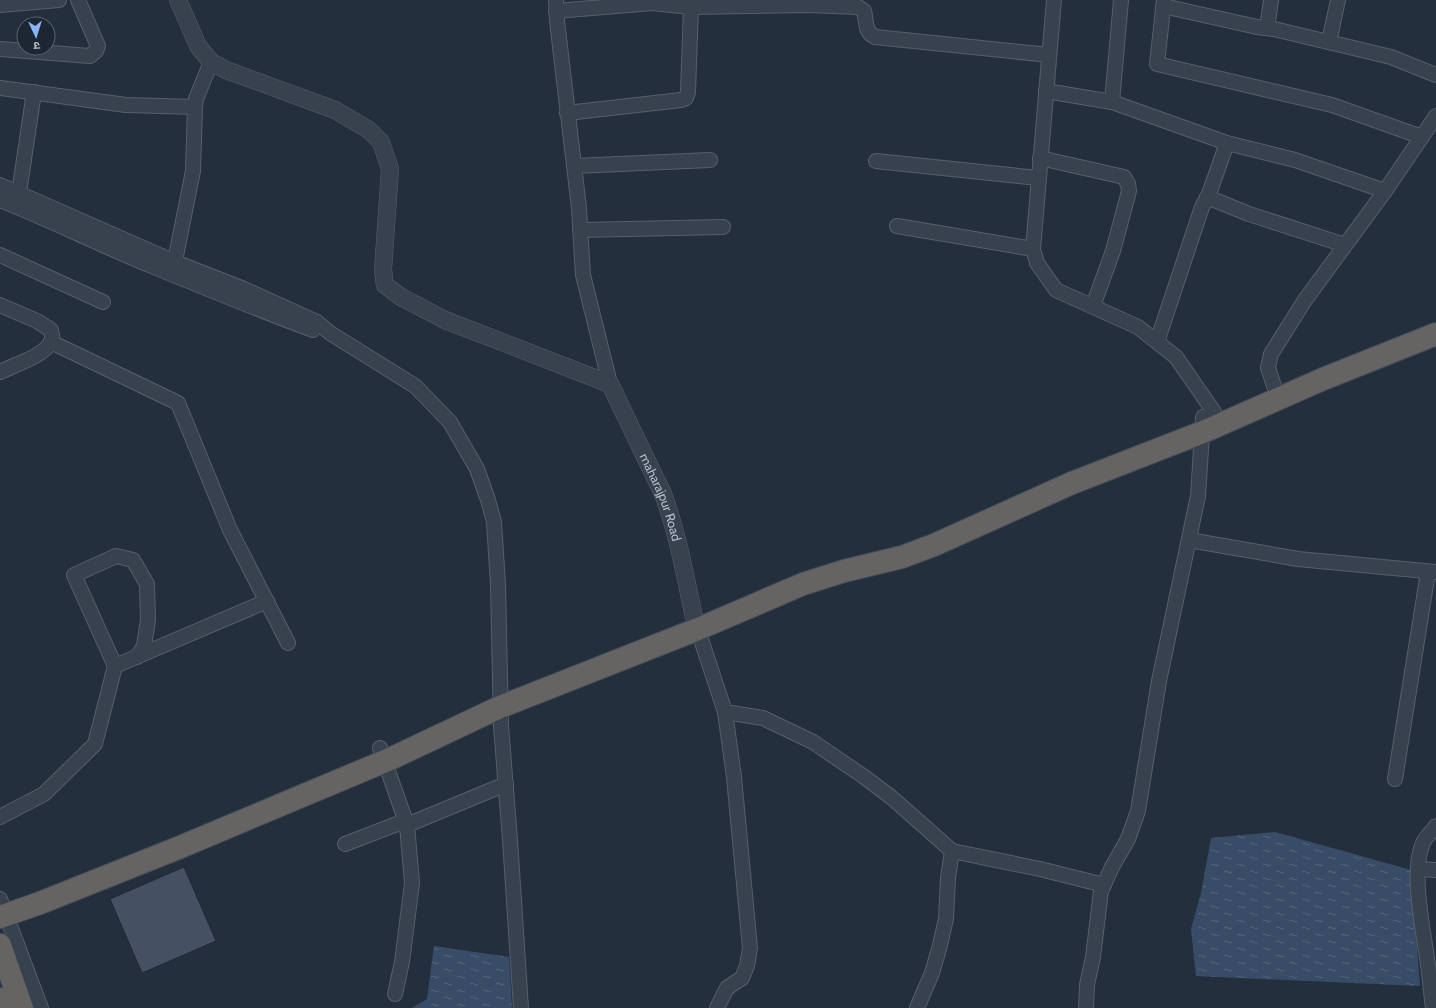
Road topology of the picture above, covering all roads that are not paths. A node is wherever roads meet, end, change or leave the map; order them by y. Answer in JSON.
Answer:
{"nodes":[{"id":1,"x":58,"y":0,"type":"edge"},
{"id":2,"x":78,"y":0,"type":"edge"},
{"id":3,"x":178,"y":0,"type":"edge"},
{"id":4,"x":1054,"y":0,"type":"edge"},
{"id":5,"x":1121,"y":0,"type":"edge"},
{"id":6,"x":1271,"y":0,"type":"edge"},
{"id":7,"x":1338,"y":0,"type":"edge"},
{"id":8,"x":765,"y":3,"type":"edge"},
{"id":9,"x":1164,"y":3,"type":"edge"},
{"id":10,"x":0,"y":5,"type":"edge"},
{"id":11,"x":556,"y":6,"type":"edge"},
{"id":12,"x":691,"y":7,"type":"junction"},
{"id":13,"x":1267,"y":28,"type":"junction"},
{"id":14,"x":1329,"y":42,"type":"junction"},
{"id":15,"x":0,"y":49,"type":"edge"},
{"id":16,"x":1049,"y":55,"type":"junction"},
{"id":17,"x":211,"y":62,"type":"junction"},
{"id":18,"x":1436,"y":75,"type":"edge"},
{"id":19,"x":0,"y":88,"type":"edge"},
{"id":20,"x":34,"y":92,"type":"junction"},
{"id":21,"x":1046,"y":92,"type":"junction"},
{"id":22,"x":1112,"y":102,"type":"junction"},
{"id":23,"x":195,"y":107,"type":"junction"},
{"id":24,"x":567,"y":113,"type":"junction"},
{"id":25,"x":1436,"y":116,"type":"edge"},
{"id":26,"x":1422,"y":137,"type":"junction"},
{"id":27,"x":1227,"y":143,"type":"junction"},
{"id":28,"x":1040,"y":158,"type":"junction"},
{"id":29,"x":710,"y":160,"type":"dead end"},
{"id":30,"x":876,"y":161,"type":"dead end"},
{"id":31,"x":574,"y":166,"type":"junction"},
{"id":32,"x":1038,"y":178,"type":"junction"},
{"id":33,"x":0,"y":185,"type":"edge"},
{"id":34,"x":1385,"y":191,"type":"junction"},
{"id":35,"x":19,"y":193,"type":"junction"},
{"id":36,"x":1207,"y":197,"type":"junction"},
{"id":37,"x":0,"y":200,"type":"edge"},
{"id":38,"x":897,"y":226,"type":"dead end"},
{"id":39,"x":723,"y":227,"type":"dead end"},
{"id":40,"x":580,"y":230,"type":"junction"},
{"id":41,"x":1345,"y":246,"type":"junction"},
{"id":42,"x":1032,"y":249,"type":"junction"},
{"id":43,"x":0,"y":255,"type":"edge"},
{"id":44,"x":175,"y":261,"type":"junction"},
{"id":45,"x":103,"y":302,"type":"dead end"},
{"id":46,"x":0,"y":304,"type":"edge"},
{"id":47,"x":1093,"y":306,"type":"junction"},
{"id":48,"x":1436,"y":321,"type":"edge"},
{"id":49,"x":330,"y":333,"type":"junction"},
{"id":50,"x":1436,"y":334,"type":"edge"},
{"id":51,"x":51,"y":342,"type":"junction"},
{"id":52,"x":1157,"y":342,"type":"junction"},
{"id":53,"x":0,"y":372,"type":"edge"},
{"id":54,"x":610,"y":384,"type":"junction"},
{"id":55,"x":1274,"y":386,"type":"junction"},
{"id":56,"x":1207,"y":420,"type":"junction"},
{"id":57,"x":1189,"y":540,"type":"junction"},
{"id":58,"x":1432,"y":572,"type":"edge"},
{"id":59,"x":267,"y":601,"type":"junction"},
{"id":60,"x":696,"y":623,"type":"junction"},
{"id":61,"x":288,"y":643,"type":"dead end"},
{"id":62,"x":137,"y":657,"type":"junction"},
{"id":63,"x":115,"y":666,"type":"junction"},
{"id":64,"x":500,"y":700,"type":"junction"},
{"id":65,"x":725,"y":712,"type":"junction"},
{"id":66,"x":383,"y":754,"type":"junction"},
{"id":67,"x":1395,"y":779,"type":"dead end"},
{"id":68,"x":506,"y":784,"type":"junction"},
{"id":69,"x":0,"y":817,"type":"edge"},
{"id":70,"x":407,"y":825,"type":"junction"},
{"id":71,"x":1436,"y":826,"type":"edge"},
{"id":72,"x":345,"y":844,"type":"dead end"},
{"id":73,"x":952,"y":851,"type":"junction"},
{"id":74,"x":1418,"y":869,"type":"junction"},
{"id":75,"x":1436,"y":870,"type":"edge"},
{"id":76,"x":1104,"y":885,"type":"junction"},
{"id":77,"x":2,"y":908,"type":"edge"},
{"id":78,"x":0,"y":945,"type":"edge"},
{"id":79,"x":395,"y":994,"type":"dead end"},
{"id":80,"x":0,"y":999,"type":"edge"},
{"id":81,"x":3,"y":1008,"type":"edge"},
{"id":82,"x":22,"y":1008,"type":"edge"},
{"id":83,"x":41,"y":1008,"type":"edge"},
{"id":84,"x":521,"y":1008,"type":"edge"},
{"id":85,"x":717,"y":1008,"type":"edge"},
{"id":86,"x":917,"y":1008,"type":"edge"},
{"id":87,"x":1086,"y":1008,"type":"edge"},
{"id":88,"x":1433,"y":1008,"type":"edge"}],
"edges":[{"from":1,"to":10,"type":"street"},
{"from":2,"to":15,"type":"street"},
{"from":3,"to":17,"type":"street"},
{"from":4,"to":16,"type":"street"},
{"from":5,"to":22,"type":"street"},
{"from":6,"to":13,"type":"street"},
{"from":7,"to":14,"type":"street"},
{"from":8,"to":12,"type":"street"},
{"from":8,"to":16,"type":"street"},
{"from":9,"to":13,"type":"street"},
{"from":9,"to":26,"type":"street"},
{"from":11,"to":12,"type":"street"},
{"from":11,"to":24,"type":"street"},
{"from":12,"to":24,"type":"street"},
{"from":13,"to":14,"type":"street"},
{"from":14,"to":18,"type":"street"},
{"from":16,"to":21,"type":"street"},
{"from":17,"to":23,"type":"street"},
{"from":17,"to":54,"type":"street"},
{"from":19,"to":20,"type":"street"},
{"from":20,"to":23,"type":"street"},
{"from":20,"to":35,"type":"street"},
{"from":21,"to":22,"type":"street"},
{"from":21,"to":28,"type":"street"},
{"from":22,"to":27,"type":"street"},
{"from":23,"to":44,"type":"street"},
{"from":24,"to":31,"type":"street"},
{"from":25,"to":26,"type":"street"},
{"from":26,"to":34,"type":"street"},
{"from":27,"to":34,"type":"street"},
{"from":27,"to":36,"type":"street"},
{"from":28,"to":32,"type":"street"},
{"from":28,"to":47,"type":"street"},
{"from":29,"to":31,"type":"street"},
{"from":30,"to":32,"type":"street"},
{"from":31,"to":40,"type":"street"},
{"from":32,"to":42,"type":"street"},
{"from":33,"to":35,"type":"street"},
{"from":34,"to":41,"type":"street"},
{"from":35,"to":44,"type":"street"},
{"from":36,"to":41,"type":"street"},
{"from":36,"to":52,"type":"street"},
{"from":37,"to":49,"type":"street"},
{"from":38,"to":42,"type":"street"},
{"from":39,"to":40,"type":"street"},
{"from":40,"to":54,"type":"street"},
{"from":41,"to":55,"type":"street"},
{"from":42,"to":47,"type":"street"},
{"from":43,"to":45,"type":"street"},
{"from":44,"to":49,"type":"street"},
{"from":46,"to":51,"type":"street"},
{"from":47,"to":52,"type":"street"},
{"from":48,"to":55,"type":"highway"},
{"from":49,"to":64,"type":"street"},
{"from":50,"to":56,"type":"highway"},
{"from":51,"to":53,"type":"street"},
{"from":51,"to":59,"type":"street"},
{"from":52,"to":56,"type":"street"},
{"from":54,"to":60,"type":"street","name":"maharajpur Road"},
{"from":55,"to":56,"type":"highway"},
{"from":56,"to":57,"type":"street"},
{"from":56,"to":60,"type":"highway"},
{"from":57,"to":58,"type":"street"},
{"from":57,"to":76,"type":"street"},
{"from":58,"to":67,"type":"street"},
{"from":59,"to":61,"type":"street"},
{"from":59,"to":62,"type":"street"},
{"from":60,"to":64,"type":"highway"},
{"from":60,"to":65,"type":"street"},
{"from":62,"to":63,"type":"street"},
{"from":62,"to":63,"type":"street"},
{"from":63,"to":69,"type":"street"},
{"from":64,"to":66,"type":"highway"},
{"from":64,"to":68,"type":"street"},
{"from":65,"to":73,"type":"street"},
{"from":65,"to":85,"type":"street"},
{"from":66,"to":70,"type":"street"},
{"from":66,"to":77,"type":"highway"},
{"from":68,"to":70,"type":"street"},
{"from":68,"to":84,"type":"street"},
{"from":70,"to":72,"type":"street"},
{"from":70,"to":79,"type":"street"},
{"from":71,"to":74,"type":"street"},
{"from":73,"to":76,"type":"street"},
{"from":73,"to":86,"type":"street"},
{"from":74,"to":75,"type":"street"},
{"from":74,"to":88,"type":"street"},
{"from":76,"to":87,"type":"street"},
{"from":77,"to":83,"type":"street"},
{"from":78,"to":82,"type":"highway"},
{"from":80,"to":81,"type":"highway"}]}
